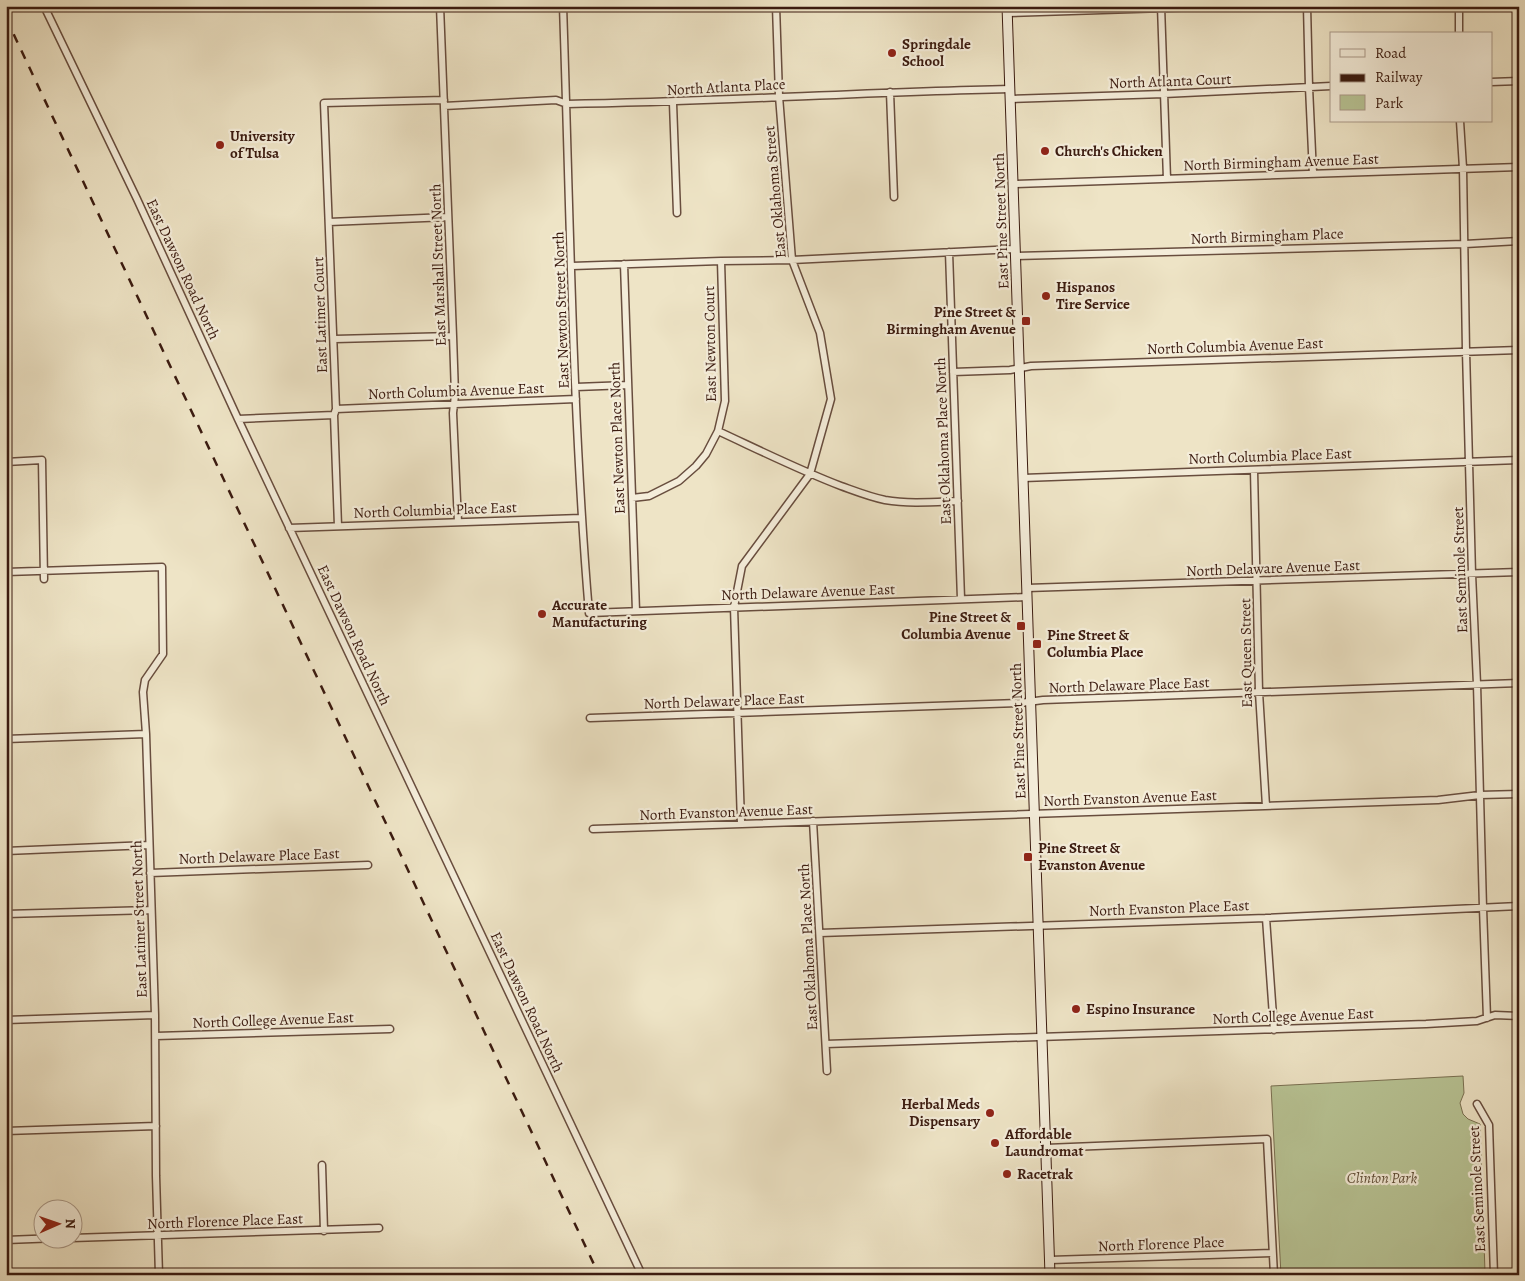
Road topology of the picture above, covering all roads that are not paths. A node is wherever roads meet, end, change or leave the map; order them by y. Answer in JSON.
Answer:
{"nodes":[{"id":1,"x":44,"y":6,"type":"edge"},
{"id":2,"x":440,"y":6,"type":"edge"},
{"id":3,"x":563,"y":6,"type":"edge"},
{"id":4,"x":776,"y":6,"type":"edge"},
{"id":5,"x":1228,"y":6,"type":"edge"},
{"id":6,"x":1307,"y":6,"type":"edge"},
{"id":7,"x":1459,"y":6,"type":"edge"},
{"id":8,"x":1161,"y":7,"type":"edge"},
{"id":9,"x":1007,"y":10,"type":"edge"},
{"id":10,"x":1459,"y":32,"type":"edge"},
{"id":11,"x":1519,"y":81,"type":"edge"},
{"id":12,"x":1492,"y":82,"type":"edge"},
{"id":13,"x":1330,"y":86,"type":"edge"},
{"id":14,"x":1309,"y":87,"type":"junction"},
{"id":15,"x":1010,"y":89,"type":"junction"},
{"id":16,"x":890,"y":92,"type":"junction"},
{"id":17,"x":1164,"y":94,"type":"junction"},
{"id":18,"x":778,"y":96,"type":"junction"},
{"id":19,"x":1010,"y":99,"type":"junction"},
{"id":20,"x":673,"y":102,"type":"junction"},
{"id":21,"x":324,"y":103,"type":"joint"},
{"id":22,"x":444,"y":103,"type":"junction"},
{"id":23,"x":566,"y":104,"type":"junction"},
{"id":24,"x":1460,"y":122,"type":"edge"},
{"id":25,"x":1519,"y":167,"type":"edge"},
{"id":26,"x":1463,"y":168,"type":"junction"},
{"id":27,"x":1314,"y":174,"type":"junction"},
{"id":28,"x":1167,"y":179,"type":"junction"},
{"id":29,"x":1013,"y":184,"type":"junction"},
{"id":30,"x":894,"y":197,"type":"dead end"},
{"id":31,"x":677,"y":213,"type":"dead end"},
{"id":32,"x":448,"y":217,"type":"junction"},
{"id":33,"x":329,"y":222,"type":"junction"},
{"id":34,"x":1519,"y":241,"type":"edge"},
{"id":35,"x":1465,"y":244,"type":"junction"},
{"id":36,"x":949,"y":252,"type":"junction"},
{"id":37,"x":1016,"y":253,"type":"junction"},
{"id":38,"x":792,"y":260,"type":"junction"},
{"id":39,"x":721,"y":261,"type":"junction"},
{"id":40,"x":624,"y":264,"type":"junction"},
{"id":41,"x":572,"y":266,"type":"junction"},
{"id":42,"x":453,"y":336,"type":"junction"},
{"id":43,"x":334,"y":339,"type":"junction"},
{"id":44,"x":1519,"y":350,"type":"edge"},
{"id":45,"x":1466,"y":351,"type":"junction"},
{"id":46,"x":1019,"y":368,"type":"junction"},
{"id":47,"x":953,"y":372,"type":"junction"},
{"id":48,"x":628,"y":386,"type":"junction"},
{"id":49,"x":576,"y":387,"type":"junction"},
{"id":50,"x":576,"y":399,"type":"junction"},
{"id":51,"x":454,"y":403,"type":"junction"},
{"id":52,"x":335,"y":412,"type":"junction"},
{"id":53,"x":238,"y":419,"type":"junction"},
{"id":54,"x":718,"y":431,"type":"junction"},
{"id":55,"x":1519,"y":460,"type":"edge"},
{"id":56,"x":1469,"y":461,"type":"junction"},
{"id":57,"x":6,"y":462,"type":"edge"},
{"id":58,"x":1254,"y":470,"type":"junction"},
{"id":59,"x":810,"y":474,"type":"junction"},
{"id":60,"x":1023,"y":478,"type":"junction"},
{"id":61,"x":632,"y":498,"type":"junction"},
{"id":62,"x":958,"y":501,"type":"junction"},
{"id":63,"x":581,"y":518,"type":"junction"},
{"id":64,"x":458,"y":522,"type":"junction"},
{"id":65,"x":338,"y":526,"type":"junction"},
{"id":66,"x":290,"y":528,"type":"junction"},
{"id":67,"x":44,"y":571,"type":"junction"},
{"id":68,"x":6,"y":572,"type":"edge"},
{"id":69,"x":1519,"y":572,"type":"edge"},
{"id":70,"x":1472,"y":574,"type":"junction"},
{"id":71,"x":44,"y":579,"type":"dead end"},
{"id":72,"x":1258,"y":582,"type":"junction"},
{"id":73,"x":1027,"y":593,"type":"junction"},
{"id":74,"x":961,"y":598,"type":"junction"},
{"id":75,"x":734,"y":607,"type":"junction"},
{"id":76,"x":636,"y":611,"type":"junction"},
{"id":77,"x":589,"y":613,"type":"joint"},
{"id":78,"x":1519,"y":683,"type":"edge"},
{"id":79,"x":1477,"y":684,"type":"junction"},
{"id":80,"x":1259,"y":692,"type":"junction"},
{"id":81,"x":1031,"y":702,"type":"junction"},
{"id":82,"x":738,"y":712,"type":"junction"},
{"id":83,"x":590,"y":718,"type":"dead end"},
{"id":84,"x":146,"y":734,"type":"junction"},
{"id":85,"x":6,"y":739,"type":"edge"},
{"id":86,"x":1519,"y":794,"type":"edge"},
{"id":87,"x":1480,"y":796,"type":"junction"},
{"id":88,"x":1266,"y":806,"type":"junction"},
{"id":89,"x":1034,"y":814,"type":"junction"},
{"id":90,"x":813,"y":821,"type":"junction"},
{"id":91,"x":741,"y":824,"type":"junction"},
{"id":92,"x":592,"y":829,"type":"dead end"},
{"id":93,"x":149,"y":845,"type":"junction"},
{"id":94,"x":6,"y":851,"type":"edge"},
{"id":95,"x":368,"y":865,"type":"dead end"},
{"id":96,"x":150,"y":873,"type":"junction"},
{"id":97,"x":1519,"y":906,"type":"edge"},
{"id":98,"x":1483,"y":908,"type":"junction"},
{"id":99,"x":151,"y":910,"type":"junction"},
{"id":100,"x":6,"y":914,"type":"edge"},
{"id":101,"x":1266,"y":918,"type":"junction"},
{"id":102,"x":1039,"y":926,"type":"junction"},
{"id":103,"x":820,"y":933,"type":"junction"},
{"id":104,"x":155,"y":1015,"type":"junction"},
{"id":105,"x":1519,"y":1016,"type":"edge"},
{"id":106,"x":1488,"y":1018,"type":"junction"},
{"id":107,"x":6,"y":1020,"type":"edge"},
{"id":108,"x":390,"y":1029,"type":"dead end"},
{"id":109,"x":1274,"y":1030,"type":"junction"},
{"id":110,"x":156,"y":1036,"type":"junction"},
{"id":111,"x":1042,"y":1037,"type":"junction"},
{"id":112,"x":826,"y":1044,"type":"junction"},
{"id":113,"x":828,"y":1071,"type":"dead end"},
{"id":114,"x":1478,"y":1104,"type":"dead end"},
{"id":115,"x":156,"y":1126,"type":"junction"},
{"id":116,"x":6,"y":1131,"type":"edge"},
{"id":117,"x":1046,"y":1148,"type":"junction"},
{"id":118,"x":322,"y":1164,"type":"dead end"},
{"id":119,"x":379,"y":1228,"type":"dead end"},
{"id":120,"x":324,"y":1230,"type":"junction"},
{"id":121,"x":158,"y":1236,"type":"junction"},
{"id":122,"x":82,"y":1238,"type":"edge"},
{"id":123,"x":32,"y":1239,"type":"edge"},
{"id":124,"x":6,"y":1240,"type":"edge"},
{"id":125,"x":1272,"y":1253,"type":"junction"},
{"id":126,"x":1050,"y":1260,"type":"junction"},
{"id":127,"x":159,"y":1275,"type":"edge"},
{"id":128,"x":642,"y":1275,"type":"edge"},
{"id":129,"x":1050,"y":1275,"type":"edge"},
{"id":130,"x":1274,"y":1275,"type":"edge"},
{"id":131,"x":1494,"y":1275,"type":"edge"}],
"edges":[{"from":1,"to":53,"type":"street","name":"East Dawson Road North"},
{"from":2,"to":22,"type":"street","name":"East Marshall Street North"},
{"from":3,"to":23,"type":"street","name":"East Newton Street North"},
{"from":4,"to":18,"type":"street","name":"East Oklahoma Street"},
{"from":5,"to":8,"type":"street"},
{"from":6,"to":14,"type":"street"},
{"from":7,"to":10,"type":"street"},
{"from":8,"to":9,"type":"street"},
{"from":8,"to":17,"type":"street"},
{"from":9,"to":15,"type":"main road","name":"East Pine Street North"},
{"from":11,"to":12,"type":"street"},
{"from":13,"to":14,"type":"street","name":"North Atlanta Court"},
{"from":14,"to":17,"type":"street","name":"North Atlanta Court"},
{"from":14,"to":27,"type":"street"},
{"from":15,"to":16,"type":"street","name":"North Atlanta Place"},
{"from":15,"to":19,"type":"main road","name":"East Pine Street North"},
{"from":16,"to":18,"type":"street","name":"North Atlanta Place"},
{"from":16,"to":30,"type":"street"},
{"from":17,"to":19,"type":"street","name":"North Atlanta Court"},
{"from":17,"to":28,"type":"street"},
{"from":18,"to":20,"type":"street","name":"North Atlanta Place"},
{"from":18,"to":38,"type":"street","name":"East Oklahoma Street"},
{"from":19,"to":29,"type":"main road","name":"East Pine Street North"},
{"from":20,"to":23,"type":"street","name":"North Atlanta Place"},
{"from":20,"to":31,"type":"street"},
{"from":21,"to":22,"type":"street","name":"North Atlanta Place"},
{"from":21,"to":33,"type":"street","name":"East Latimer Court"},
{"from":22,"to":23,"type":"street","name":"North Atlanta Place"},
{"from":22,"to":32,"type":"street","name":"East Marshall Street North"},
{"from":23,"to":41,"type":"street","name":"East Newton Street North"},
{"from":24,"to":26,"type":"street","name":"East Seminole Street"},
{"from":25,"to":26,"type":"street","name":"North Birmingham Avenue East"},
{"from":26,"to":27,"type":"street","name":"North Birmingham Avenue East"},
{"from":26,"to":35,"type":"street","name":"East Seminole Street"},
{"from":27,"to":28,"type":"street","name":"North Birmingham Avenue East"},
{"from":28,"to":29,"type":"street","name":"North Birmingham Avenue East"},
{"from":29,"to":37,"type":"main road","name":"East Pine Street North"},
{"from":32,"to":33,"type":"street"},
{"from":32,"to":42,"type":"street","name":"East Marshall Street North"},
{"from":33,"to":43,"type":"street","name":"East Latimer Court"},
{"from":34,"to":35,"type":"street","name":"North Birmingham Place"},
{"from":35,"to":37,"type":"street","name":"North Birmingham Place"},
{"from":35,"to":45,"type":"street","name":"East Seminole Street"},
{"from":36,"to":37,"type":"street","name":"North Birmingham Place"},
{"from":36,"to":38,"type":"street","name":"North Birmingham Place"},
{"from":36,"to":47,"type":"street","name":"East Oklahoma Place North"},
{"from":37,"to":46,"type":"main road","name":"East Pine Street North"},
{"from":38,"to":39,"type":"street","name":"North Birmingham Place"},
{"from":38,"to":59,"type":"street","name":"East Oklahoma Street"},
{"from":39,"to":40,"type":"street","name":"North Birmingham Place"},
{"from":39,"to":54,"type":"street","name":"East Newton Court"},
{"from":40,"to":41,"type":"street","name":"North Birmingham Place"},
{"from":40,"to":48,"type":"street","name":"East Newton Place North"},
{"from":41,"to":49,"type":"street","name":"East Newton Street North"},
{"from":42,"to":43,"type":"street"},
{"from":42,"to":51,"type":"street","name":"East Marshall Street North"},
{"from":43,"to":52,"type":"street","name":"East Latimer Court"},
{"from":44,"to":45,"type":"street","name":"North Columbia Avenue East"},
{"from":45,"to":46,"type":"street","name":"North Columbia Avenue East"},
{"from":45,"to":56,"type":"street","name":"East Seminole Street"},
{"from":46,"to":47,"type":"street","name":"North Columbia Avenue East"},
{"from":46,"to":60,"type":"main road","name":"East Pine Street North"},
{"from":47,"to":62,"type":"street","name":"East Oklahoma Place North"},
{"from":48,"to":49,"type":"street"},
{"from":48,"to":61,"type":"street","name":"East Newton Place North"},
{"from":49,"to":50,"type":"street","name":"East Newton Street North"},
{"from":50,"to":51,"type":"street","name":"North Columbia Avenue East"},
{"from":50,"to":63,"type":"street","name":"East Newton Street North"},
{"from":51,"to":52,"type":"street","name":"North Columbia Avenue East"},
{"from":51,"to":64,"type":"street","name":"East Marshall Street North"},
{"from":52,"to":53,"type":"street","name":"North Columbia Avenue East"},
{"from":52,"to":65,"type":"street","name":"East Latimer Court"},
{"from":53,"to":66,"type":"street","name":"East Dawson Road North"},
{"from":54,"to":59,"type":"street"},
{"from":54,"to":61,"type":"street","name":"East Newton Court"},
{"from":55,"to":56,"type":"street","name":"North Columbia Place East"},
{"from":56,"to":58,"type":"street","name":"North Columbia Place East"},
{"from":56,"to":70,"type":"street","name":"East Seminole Street"},
{"from":57,"to":67,"type":"street"},
{"from":58,"to":60,"type":"street","name":"North Columbia Place East"},
{"from":58,"to":72,"type":"street","name":"East Queen Street"},
{"from":59,"to":62,"type":"street"},
{"from":59,"to":75,"type":"street","name":"East Oklahoma Street"},
{"from":60,"to":73,"type":"main road","name":"East Pine Street North"},
{"from":61,"to":76,"type":"street","name":"East Newton Place North"},
{"from":62,"to":74,"type":"street","name":"East Oklahoma Place North"},
{"from":63,"to":64,"type":"street","name":"North Columbia Place East"},
{"from":63,"to":77,"type":"street","name":"East Newton Street North"},
{"from":64,"to":65,"type":"street","name":"North Columbia Place East"},
{"from":65,"to":66,"type":"street","name":"North Columbia Place East"},
{"from":66,"to":128,"type":"street","name":"East Dawson Road North"},
{"from":67,"to":68,"type":"street"},
{"from":67,"to":71,"type":"street"},
{"from":67,"to":84,"type":"street","name":"East Latimer Street North"},
{"from":69,"to":70,"type":"street","name":"North Delaware Avenue East"},
{"from":70,"to":72,"type":"street","name":"North Delaware Avenue East"},
{"from":70,"to":79,"type":"street","name":"East Seminole Street"},
{"from":72,"to":73,"type":"street","name":"North Delaware Avenue East"},
{"from":72,"to":80,"type":"street","name":"East Queen Street"},
{"from":73,"to":74,"type":"street","name":"North Delaware Avenue East"},
{"from":73,"to":81,"type":"main road","name":"East Pine Street North"},
{"from":74,"to":75,"type":"street","name":"North Delaware Avenue East"},
{"from":75,"to":76,"type":"street","name":"North Delaware Avenue East"},
{"from":75,"to":82,"type":"street","name":"East Oklahoma Street"},
{"from":76,"to":77,"type":"street","name":"North Delaware Avenue East"},
{"from":78,"to":79,"type":"street","name":"North Delaware Place East"},
{"from":79,"to":80,"type":"street","name":"North Delaware Place East"},
{"from":79,"to":87,"type":"street","name":"East Seminole Street"},
{"from":80,"to":81,"type":"street","name":"North Delaware Place East"},
{"from":80,"to":88,"type":"street","name":"East Queen Street"},
{"from":81,"to":82,"type":"street","name":"North Delaware Place East"},
{"from":81,"to":89,"type":"main road","name":"East Pine Street North"},
{"from":82,"to":83,"type":"street","name":"North Delaware Place East"},
{"from":82,"to":91,"type":"street","name":"East Oklahoma Street"},
{"from":84,"to":85,"type":"street"},
{"from":84,"to":93,"type":"street","name":"East Latimer Street North"},
{"from":86,"to":87,"type":"street","name":"North Evanston Avenue East"},
{"from":87,"to":88,"type":"street","name":"North Evanston Avenue East"},
{"from":87,"to":98,"type":"street","name":"East Seminole Street"},
{"from":88,"to":89,"type":"street","name":"North Evanston Avenue East"},
{"from":89,"to":90,"type":"street","name":"North Evanston Avenue East"},
{"from":89,"to":102,"type":"main road","name":"East Pine Street North"},
{"from":90,"to":91,"type":"street","name":"North Evanston Avenue East"},
{"from":90,"to":103,"type":"street","name":"East Oklahoma Place North"},
{"from":91,"to":92,"type":"street","name":"North Evanston Avenue East"},
{"from":93,"to":94,"type":"street"},
{"from":93,"to":96,"type":"street","name":"East Latimer Street North"},
{"from":95,"to":96,"type":"street","name":"North Delaware Place East"},
{"from":96,"to":99,"type":"street","name":"East Latimer Street North"},
{"from":97,"to":98,"type":"street","name":"North Evanston Place East"},
{"from":98,"to":101,"type":"street","name":"North Evanston Place East"},
{"from":98,"to":106,"type":"street","name":"East Seminole Street"},
{"from":99,"to":100,"type":"street"},
{"from":99,"to":104,"type":"street","name":"East Latimer Street North"},
{"from":101,"to":102,"type":"street","name":"North Evanston Place East"},
{"from":101,"to":109,"type":"street"},
{"from":102,"to":103,"type":"street","name":"North Evanston Place East"},
{"from":102,"to":111,"type":"main road","name":"East Pine Street North"},
{"from":103,"to":112,"type":"street","name":"East Oklahoma Place North"},
{"from":104,"to":107,"type":"street"},
{"from":104,"to":110,"type":"street","name":"East Latimer Street North"},
{"from":105,"to":106,"type":"street","name":"North College Avenue East"},
{"from":106,"to":109,"type":"street","name":"North College Avenue East"},
{"from":108,"to":110,"type":"street","name":"North College Avenue East"},
{"from":109,"to":111,"type":"street","name":"North College Avenue East"},
{"from":110,"to":115,"type":"street","name":"East Latimer Street North"},
{"from":111,"to":112,"type":"street","name":"North College Avenue East"},
{"from":111,"to":117,"type":"main road","name":"East Pine Street North"},
{"from":112,"to":113,"type":"street","name":"East Oklahoma Place North"},
{"from":114,"to":131,"type":"street","name":"East Seminole Street"},
{"from":115,"to":116,"type":"street"},
{"from":115,"to":121,"type":"street","name":"East Latimer Street North"},
{"from":117,"to":125,"type":"street"},
{"from":117,"to":126,"type":"main road","name":"East Pine Street North"},
{"from":118,"to":120,"type":"street"},
{"from":119,"to":120,"type":"street","name":"North Florence Place East"},
{"from":120,"to":121,"type":"street","name":"North Florence Place East"},
{"from":121,"to":122,"type":"street","name":"North Florence Place East"},
{"from":121,"to":127,"type":"street","name":"East Latimer Street North"},
{"from":123,"to":124,"type":"street"},
{"from":125,"to":126,"type":"street","name":"North Florence Place"},
{"from":125,"to":130,"type":"street"},
{"from":126,"to":129,"type":"main road","name":"East Pine Street North"}]}
